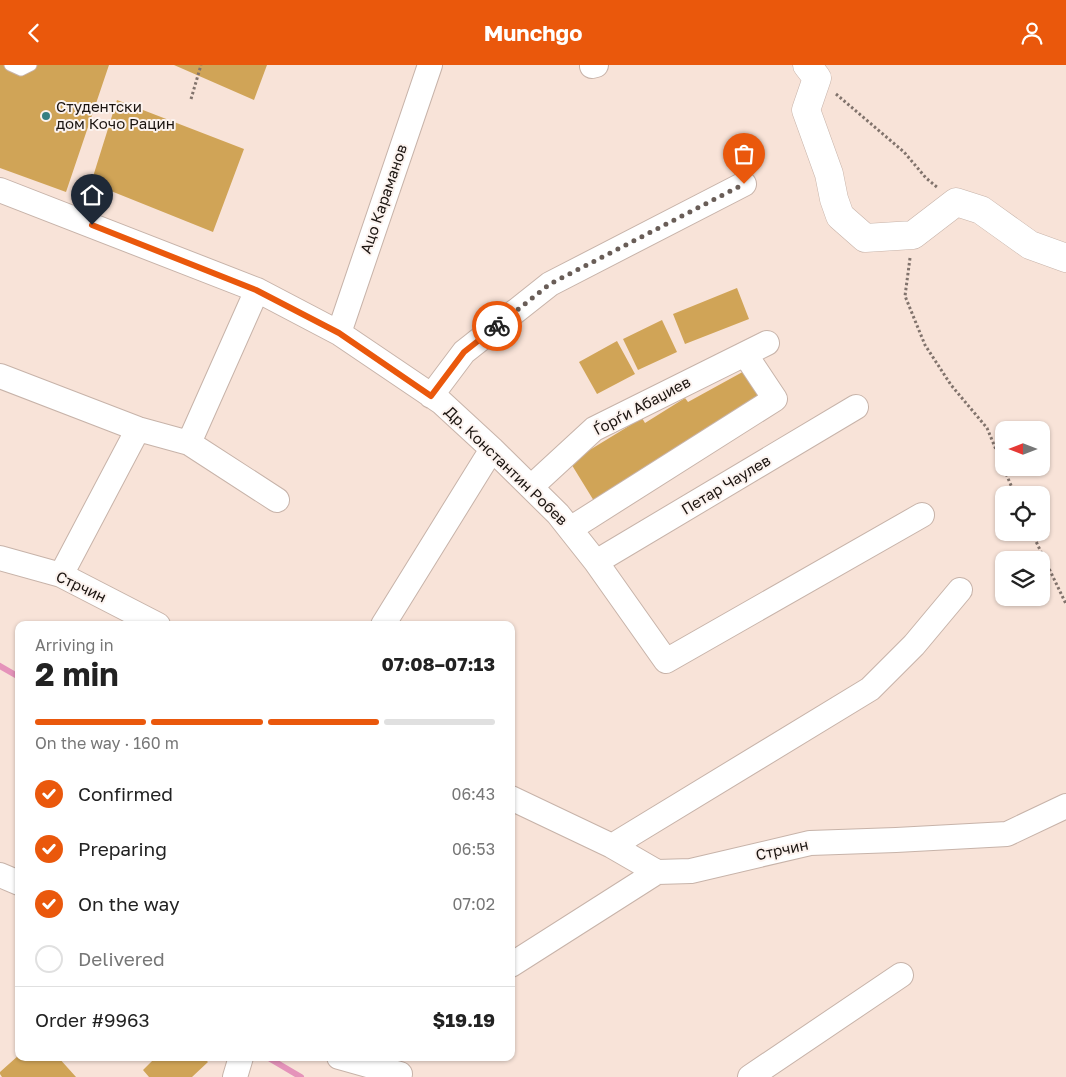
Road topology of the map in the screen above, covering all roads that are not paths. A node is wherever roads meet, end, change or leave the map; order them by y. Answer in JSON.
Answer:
{"nodes":[{"id":1,"x":10,"y":65,"type":"edge"},
{"id":2,"x":30,"y":65,"type":"edge"},
{"id":3,"x":430,"y":65,"type":"edge"},
{"id":4,"x":812,"y":71,"type":"edge"},
{"id":5,"x":744,"y":184,"type":"dead end"},
{"id":6,"x":0,"y":190,"type":"edge"},
{"id":7,"x":1066,"y":258,"type":"edge"},
{"id":8,"x":256,"y":290,"type":"junction"},
{"id":9,"x":339,"y":333,"type":"junction"},
{"id":10,"x":766,"y":343,"type":"dead end"},
{"id":11,"x":745,"y":354,"type":"junction"},
{"id":12,"x":0,"y":376,"type":"edge"},
{"id":13,"x":431,"y":396,"type":"junction"},
{"id":14,"x":856,"y":407,"type":"dead end"},
{"id":15,"x":138,"y":429,"type":"junction"},
{"id":16,"x":189,"y":443,"type":"junction"},
{"id":17,"x":492,"y":449,"type":"junction"},
{"id":18,"x":531,"y":487,"type":"junction"},
{"id":19,"x":277,"y":500,"type":"dead end"},
{"id":20,"x":922,"y":515,"type":"dead end"},
{"id":21,"x":570,"y":529,"type":"junction"},
{"id":22,"x":0,"y":558,"type":"edge"},
{"id":23,"x":596,"y":562,"type":"junction"},
{"id":24,"x":61,"y":575,"type":"junction"},
{"id":25,"x":960,"y":590,"type":"dead end"},
{"id":26,"x":150,"y":621,"type":"edge"},
{"id":27,"x":385,"y":621,"type":"edge"},
{"id":28,"x":515,"y":800,"type":"edge"},
{"id":29,"x":1066,"y":806,"type":"edge"},
{"id":30,"x":612,"y":845,"type":"junction"},
{"id":31,"x":657,"y":872,"type":"junction"},
{"id":32,"x":0,"y":875,"type":"edge"},
{"id":33,"x":15,"y":881,"type":"edge"},
{"id":34,"x":515,"y":962,"type":"edge"},
{"id":35,"x":902,"y":975,"type":"dead end"},
{"id":36,"x":239,"y":1061,"type":"edge"},
{"id":37,"x":357,"y":1061,"type":"edge"},
{"id":38,"x":396,"y":1070,"type":"edge"},
{"id":39,"x":235,"y":1077,"type":"edge"},
{"id":40,"x":750,"y":1077,"type":"edge"}],
"edges":[{"from":1,"to":2,"type":"lane"},
{"from":3,"to":9,"type":"street","name":"Ацо Караманов"},
{"from":4,"to":7,"type":"street"},
{"from":5,"to":13,"type":"street"},
{"from":6,"to":8,"type":"street","name":"Др. Константин Робев"},
{"from":8,"to":9,"type":"street","name":"Др. Константин Робев"},
{"from":8,"to":16,"type":"street"},
{"from":9,"to":13,"type":"street","name":"Др. Константин Робев"},
{"from":10,"to":11,"type":"street","name":"Ѓорѓи Абаџиев"},
{"from":11,"to":18,"type":"street","name":"Ѓорѓи Абаџиев"},
{"from":11,"to":21,"type":"street"},
{"from":12,"to":15,"type":"street"},
{"from":13,"to":17,"type":"street","name":"Др. Константин Робев"},
{"from":14,"to":23,"type":"street","name":"Петар Чаулев"},
{"from":15,"to":16,"type":"street"},
{"from":15,"to":24,"type":"street"},
{"from":16,"to":19,"type":"street"},
{"from":17,"to":18,"type":"street","name":"Др. Константин Робев"},
{"from":17,"to":27,"type":"street"},
{"from":18,"to":21,"type":"street","name":"Др. Константин Робев"},
{"from":20,"to":23,"type":"street","name":"Др. Константин Робев"},
{"from":21,"to":23,"type":"street","name":"Др. Константин Робев"},
{"from":22,"to":24,"type":"street","name":"Стрчин"},
{"from":24,"to":26,"type":"street","name":"Стрчин"},
{"from":25,"to":30,"type":"street"},
{"from":28,"to":30,"type":"street"},
{"from":29,"to":31,"type":"street","name":"Стрчин"},
{"from":30,"to":31,"type":"street"},
{"from":31,"to":34,"type":"street"},
{"from":32,"to":33,"type":"street"},
{"from":35,"to":40,"type":"street"},
{"from":36,"to":39,"type":"street"},
{"from":37,"to":38,"type":"street"}]}
